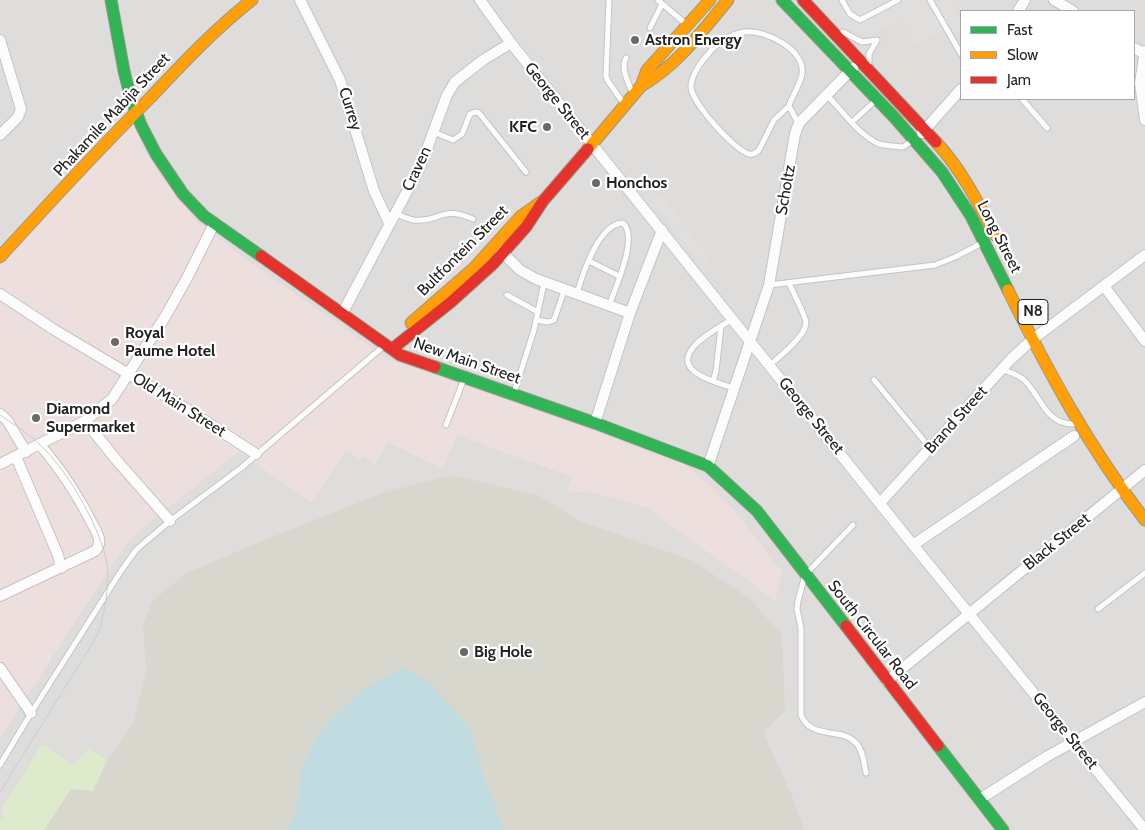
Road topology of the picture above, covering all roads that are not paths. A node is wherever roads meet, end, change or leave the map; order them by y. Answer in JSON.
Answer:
{"nodes":[{"id":1,"x":111,"y":0,"type":"edge"},
{"id":2,"x":252,"y":0,"type":"edge"},
{"id":3,"x":300,"y":0,"type":"edge"},
{"id":4,"x":480,"y":0,"type":"edge"},
{"id":5,"x":609,"y":0,"type":"edge"},
{"id":6,"x":710,"y":0,"type":"edge"},
{"id":7,"x":728,"y":0,"type":"edge"},
{"id":8,"x":782,"y":0,"type":"edge"},
{"id":9,"x":803,"y":0,"type":"edge"},
{"id":10,"x":842,"y":0,"type":"edge"},
{"id":11,"x":898,"y":0,"type":"edge"},
{"id":12,"x":930,"y":0,"type":"edge"},
{"id":13,"x":1054,"y":0,"type":"edge"},
{"id":14,"x":660,"y":2,"type":"edge"},
{"id":15,"x":1071,"y":10,"type":"edge"},
{"id":16,"x":823,"y":21,"type":"junction"},
{"id":17,"x":688,"y":25,"type":"junction"},
{"id":18,"x":650,"y":28,"type":"dead end"},
{"id":19,"x":0,"y":40,"type":"edge"},
{"id":20,"x":511,"y":43,"type":"junction"},
{"id":21,"x":960,"y":52,"type":"edge"},
{"id":22,"x":1144,"y":53,"type":"edge"},
{"id":23,"x":626,"y":58,"type":"dead end"},
{"id":24,"x":860,"y":61,"type":"junction"},
{"id":25,"x":3,"y":63,"type":"edge"},
{"id":26,"x":850,"y":71,"type":"junction"},
{"id":27,"x":873,"y":75,"type":"junction"},
{"id":28,"x":641,"y":86,"type":"junction"},
{"id":29,"x":960,"y":90,"type":"edge"},
{"id":30,"x":633,"y":95,"type":"junction"},
{"id":31,"x":826,"y":95,"type":"junction"},
{"id":32,"x":877,"y":99,"type":"junction"},
{"id":33,"x":1023,"y":100,"type":"edge"},
{"id":34,"x":624,"y":104,"type":"junction"},
{"id":35,"x":789,"y":106,"type":"junction"},
{"id":36,"x":136,"y":112,"type":"junction"},
{"id":37,"x":1145,"y":120,"type":"edge"},
{"id":38,"x":852,"y":122,"type":"junction"},
{"id":39,"x":798,"y":123,"type":"junction"},
{"id":40,"x":923,"y":127,"type":"junction"},
{"id":41,"x":1047,"y":128,"type":"dead end"},
{"id":42,"x":433,"y":132,"type":"junction"},
{"id":43,"x":0,"y":135,"type":"edge"},
{"id":44,"x":910,"y":136,"type":"junction"},
{"id":45,"x":591,"y":143,"type":"junction"},
{"id":46,"x":526,"y":172,"type":"dead end"},
{"id":47,"x":394,"y":213,"type":"junction"},
{"id":48,"x":473,"y":219,"type":"dead end"},
{"id":49,"x":389,"y":223,"type":"junction"},
{"id":50,"x":214,"y":224,"type":"junction"},
{"id":51,"x":662,"y":230,"type":"junction"},
{"id":52,"x":984,"y":241,"type":"junction"},
{"id":53,"x":499,"y":249,"type":"junction"},
{"id":54,"x":1002,"y":249,"type":"dead end"},
{"id":55,"x":1145,"y":255,"type":"edge"},
{"id":56,"x":0,"y":258,"type":"edge"},
{"id":57,"x":589,"y":260,"type":"junction"},
{"id":58,"x":619,"y":276,"type":"junction"},
{"id":59,"x":544,"y":283,"type":"junction"},
{"id":60,"x":789,"y":283,"type":"junction"},
{"id":61,"x":769,"y":285,"type":"junction"},
{"id":62,"x":1104,"y":286,"type":"junction"},
{"id":63,"x":564,"y":291,"type":"junction"},
{"id":64,"x":0,"y":294,"type":"edge"},
{"id":65,"x":507,"y":295,"type":"dead end"},
{"id":66,"x":576,"y":295,"type":"junction"},
{"id":67,"x":609,"y":306,"type":"junction"},
{"id":68,"x":538,"y":312,"type":"junction"},
{"id":69,"x":630,"y":313,"type":"junction"},
{"id":70,"x":342,"y":314,"type":"junction"},
{"id":71,"x":733,"y":319,"type":"junction"},
{"id":72,"x":536,"y":320,"type":"junction"},
{"id":73,"x":721,"y":326,"type":"junction"},
{"id":74,"x":1033,"y":339,"type":"junction"},
{"id":75,"x":750,"y":340,"type":"junction"},
{"id":76,"x":1145,"y":341,"type":"edge"},
{"id":77,"x":389,"y":347,"type":"junction"},
{"id":78,"x":770,"y":365,"type":"junction"},
{"id":79,"x":1001,"y":369,"type":"junction"},
{"id":80,"x":129,"y":374,"type":"junction"},
{"id":81,"x":464,"y":378,"type":"junction"},
{"id":82,"x":874,"y":380,"type":"dead end"},
{"id":83,"x":712,"y":381,"type":"junction"},
{"id":84,"x":734,"y":388,"type":"junction"},
{"id":85,"x":513,"y":395,"type":"junction"},
{"id":86,"x":0,"y":414,"type":"edge"},
{"id":87,"x":85,"y":421,"type":"junction"},
{"id":88,"x":595,"y":423,"type":"junction"},
{"id":89,"x":1079,"y":423,"type":"junction"},
{"id":90,"x":446,"y":425,"type":"dead end"},
{"id":91,"x":1074,"y":436,"type":"dead end"},
{"id":92,"x":1103,"y":440,"type":"dead end"},
{"id":93,"x":40,"y":444,"type":"junction"},
{"id":94,"x":930,"y":448,"type":"junction"},
{"id":95,"x":26,"y":452,"type":"junction"},
{"id":96,"x":256,"y":454,"type":"junction"},
{"id":97,"x":16,"y":457,"type":"junction"},
{"id":98,"x":0,"y":464,"type":"edge"},
{"id":99,"x":708,"y":466,"type":"junction"},
{"id":100,"x":1145,"y":470,"type":"edge"},
{"id":101,"x":1125,"y":486,"type":"junction"},
{"id":102,"x":1145,"y":501,"type":"edge"},
{"id":103,"x":880,"y":503,"type":"junction"},
{"id":104,"x":1145,"y":520,"type":"edge"},
{"id":105,"x":170,"y":521,"type":"junction"},
{"id":106,"x":853,"y":525,"type":"dead end"},
{"id":107,"x":913,"y":545,"type":"junction"},
{"id":108,"x":61,"y":568,"type":"junction"},
{"id":109,"x":1145,"y":573,"type":"edge"},
{"id":110,"x":805,"y":576,"type":"junction"},
{"id":111,"x":0,"y":596,"type":"edge"},
{"id":112,"x":1098,"y":609,"type":"dead end"},
{"id":113,"x":969,"y":614,"type":"junction"},
{"id":114,"x":0,"y":668,"type":"edge"},
{"id":115,"x":887,"y":681,"type":"junction"},
{"id":116,"x":1145,"y":702,"type":"edge"},
{"id":117,"x":31,"y":713,"type":"junction"},
{"id":118,"x":1074,"y":741,"type":"junction"},
{"id":119,"x":0,"y":765,"type":"edge"},
{"id":120,"x":866,"y":773,"type":"dead end"},
{"id":121,"x":980,"y":799,"type":"junction"},
{"id":122,"x":1003,"y":830,"type":"edge"},
{"id":123,"x":1145,"y":830,"type":"edge"}],
"edges":[{"from":1,"to":36,"type":"main road","name":"New Main Street"},
{"from":2,"to":36,"type":"main road","name":"Phakamile Mabija Street"},
{"from":3,"to":49,"type":"street","name":"Currey"},
{"from":4,"to":20,"type":"street","name":"George Street"},
{"from":5,"to":34,"type":"lane"},
{"from":6,"to":17,"type":"main road","name":"Bultfontein Street"},
{"from":7,"to":28,"type":"main road","name":"Bultfontein Street"},
{"from":8,"to":26,"type":"main road","name":"Long Street","number":"N8"},
{"from":9,"to":16,"type":"main road","name":"Long Street"},
{"from":10,"to":11,"type":"lane"},
{"from":12,"to":21,"type":"lane"},
{"from":13,"to":15,"type":"street"},
{"from":14,"to":17,"type":"lane"},
{"from":14,"to":18,"type":"lane"},
{"from":16,"to":24,"type":"main road","name":"Long Street"},
{"from":16,"to":27,"type":"lane"},
{"from":17,"to":28,"type":"main road","name":"Bultfontein Street"},
{"from":19,"to":25,"type":"street"},
{"from":20,"to":42,"type":"street","name":"Craven"},
{"from":20,"to":45,"type":"street","name":"George Street"},
{"from":22,"to":37,"type":"street"},
{"from":23,"to":30,"type":"lane"},
{"from":24,"to":26,"type":"street"},
{"from":24,"to":27,"type":"main road","name":"Long Street"},
{"from":25,"to":43,"type":"street"},
{"from":26,"to":31,"type":"street"},
{"from":26,"to":32,"type":"main road","name":"Long Street","number":"N8"},
{"from":27,"to":40,"type":"main road","name":"Long Street"},
{"from":28,"to":30,"type":"main road","name":"Bultfontein Street"},
{"from":29,"to":40,"type":"street"},
{"from":30,"to":34,"type":"main road","name":"Bultfontein Street"},
{"from":31,"to":38,"type":"lane"},
{"from":31,"to":39,"type":"street"},
{"from":32,"to":38,"type":"lane"},
{"from":32,"to":44,"type":"main road","name":"Long Street","number":"N8"},
{"from":33,"to":41,"type":"lane"},
{"from":34,"to":45,"type":"main road","name":"Bultfontein Street"},
{"from":35,"to":35,"type":"lane"},
{"from":35,"to":39,"type":"lane"},
{"from":36,"to":50,"type":"main road","name":"New Main Street"},
{"from":36,"to":56,"type":"main road","name":"Phakamile Mabija Street"},
{"from":38,"to":44,"type":"lane"},
{"from":39,"to":61,"type":"street","name":"Scholtz"},
{"from":40,"to":44,"type":"street"},
{"from":40,"to":54,"type":"main road","name":"Long Street"},
{"from":42,"to":46,"type":"lane"},
{"from":42,"to":47,"type":"street","name":"Craven"},
{"from":44,"to":52,"type":"main road","name":"Long Street","number":"N8"},
{"from":45,"to":51,"type":"street","name":"George Street"},
{"from":45,"to":53,"type":"main road","name":"Bultfontein Street"},
{"from":47,"to":48,"type":"lane"},
{"from":47,"to":49,"type":"street","name":"Craven"},
{"from":49,"to":70,"type":"street","name":"Craven"},
{"from":50,"to":70,"type":"main road","name":"New Main Street"},
{"from":50,"to":80,"type":"street"},
{"from":51,"to":69,"type":"street"},
{"from":51,"to":71,"type":"street","name":"George Street"},
{"from":52,"to":60,"type":"lane"},
{"from":52,"to":74,"type":"main road","name":"Long Street","number":"N8"},
{"from":53,"to":59,"type":"street"},
{"from":53,"to":77,"type":"main road","name":"Bultfontein Street"},
{"from":55,"to":62,"type":"street","name":"Brand Street"},
{"from":57,"to":58,"type":"lane"},
{"from":57,"to":58,"type":"lane"},
{"from":57,"to":66,"type":"lane"},
{"from":58,"to":67,"type":"lane"},
{"from":59,"to":63,"type":"street"},
{"from":59,"to":68,"type":"lane"},
{"from":60,"to":61,"type":"lane"},
{"from":60,"to":78,"type":"lane"},
{"from":61,"to":75,"type":"street","name":"Scholtz"},
{"from":62,"to":74,"type":"street","name":"Brand Street"},
{"from":62,"to":76,"type":"street"},
{"from":63,"to":66,"type":"street"},
{"from":63,"to":72,"type":"lane"},
{"from":64,"to":80,"type":"street","name":"Old Main Street"},
{"from":65,"to":68,"type":"lane"},
{"from":66,"to":67,"type":"street"},
{"from":67,"to":69,"type":"street"},
{"from":68,"to":72,"type":"lane"},
{"from":69,"to":88,"type":"street"},
{"from":70,"to":77,"type":"main road","name":"New Main Street"},
{"from":71,"to":73,"type":"lane"},
{"from":71,"to":75,"type":"street","name":"George Street"},
{"from":72,"to":85,"type":"lane"},
{"from":73,"to":83,"type":"lane"},
{"from":73,"to":83,"type":"lane"},
{"from":74,"to":79,"type":"street","name":"Brand Street"},
{"from":74,"to":89,"type":"main road","name":"Long Street","number":"N8"},
{"from":75,"to":78,"type":"street","name":"George Street"},
{"from":75,"to":84,"type":"street","name":"Scholtz"},
{"from":77,"to":81,"type":"main road","name":"New Main Street"},
{"from":77,"to":96,"type":"lane"},
{"from":78,"to":103,"type":"street","name":"George Street"},
{"from":79,"to":89,"type":"lane"},
{"from":79,"to":94,"type":"street","name":"Brand Street"},
{"from":80,"to":87,"type":"street"},
{"from":80,"to":96,"type":"street","name":"Old Main Street"},
{"from":81,"to":85,"type":"main road","name":"New Main Street"},
{"from":81,"to":90,"type":"lane"},
{"from":82,"to":94,"type":"lane"},
{"from":83,"to":84,"type":"lane"},
{"from":84,"to":99,"type":"street","name":"Scholtz"},
{"from":85,"to":88,"type":"main road","name":"New Main Street"},
{"from":86,"to":95,"type":"street"},
{"from":87,"to":93,"type":"street"},
{"from":87,"to":105,"type":"street"},
{"from":88,"to":99,"type":"main road","name":"New Main Street"},
{"from":89,"to":101,"type":"main road","name":"Long Street","number":"N8"},
{"from":91,"to":107,"type":"street"},
{"from":92,"to":101,"type":"main road","name":"Long Street","number":"N8"},
{"from":93,"to":95,"type":"street"},
{"from":93,"to":108,"type":"street"},
{"from":94,"to":103,"type":"street","name":"Brand Street"},
{"from":95,"to":97,"type":"street"},
{"from":96,"to":105,"type":"lane"},
{"from":97,"to":98,"type":"street"},
{"from":97,"to":108,"type":"street"},
{"from":99,"to":110,"type":"main road","name":"South Circular Road"},
{"from":100,"to":101,"type":"street","name":"Black Street"},
{"from":101,"to":102,"type":"main road","name":"Long Street","number":"N8"},
{"from":101,"to":104,"type":"main road","name":"Long Street","number":"N8"},
{"from":101,"to":113,"type":"street","name":"Black Street"},
{"from":103,"to":107,"type":"street","name":"George Street"},
{"from":105,"to":117,"type":"lane"},
{"from":106,"to":110,"type":"lane"},
{"from":107,"to":113,"type":"street","name":"George Street"},
{"from":108,"to":111,"type":"street"},
{"from":109,"to":112,"type":"lane"},
{"from":110,"to":115,"type":"main road","name":"South Circular Road"},
{"from":110,"to":120,"type":"lane"},
{"from":113,"to":115,"type":"street","name":"Black Street"},
{"from":113,"to":118,"type":"street","name":"George Street"},
{"from":114,"to":117,"type":"street"},
{"from":115,"to":121,"type":"main road","name":"South Circular Road"},
{"from":116,"to":118,"type":"street"},
{"from":117,"to":119,"type":"lane"},
{"from":118,"to":121,"type":"street"},
{"from":118,"to":123,"type":"street","name":"George Street"},
{"from":121,"to":122,"type":"main road","name":"South Circular Road"}]}
